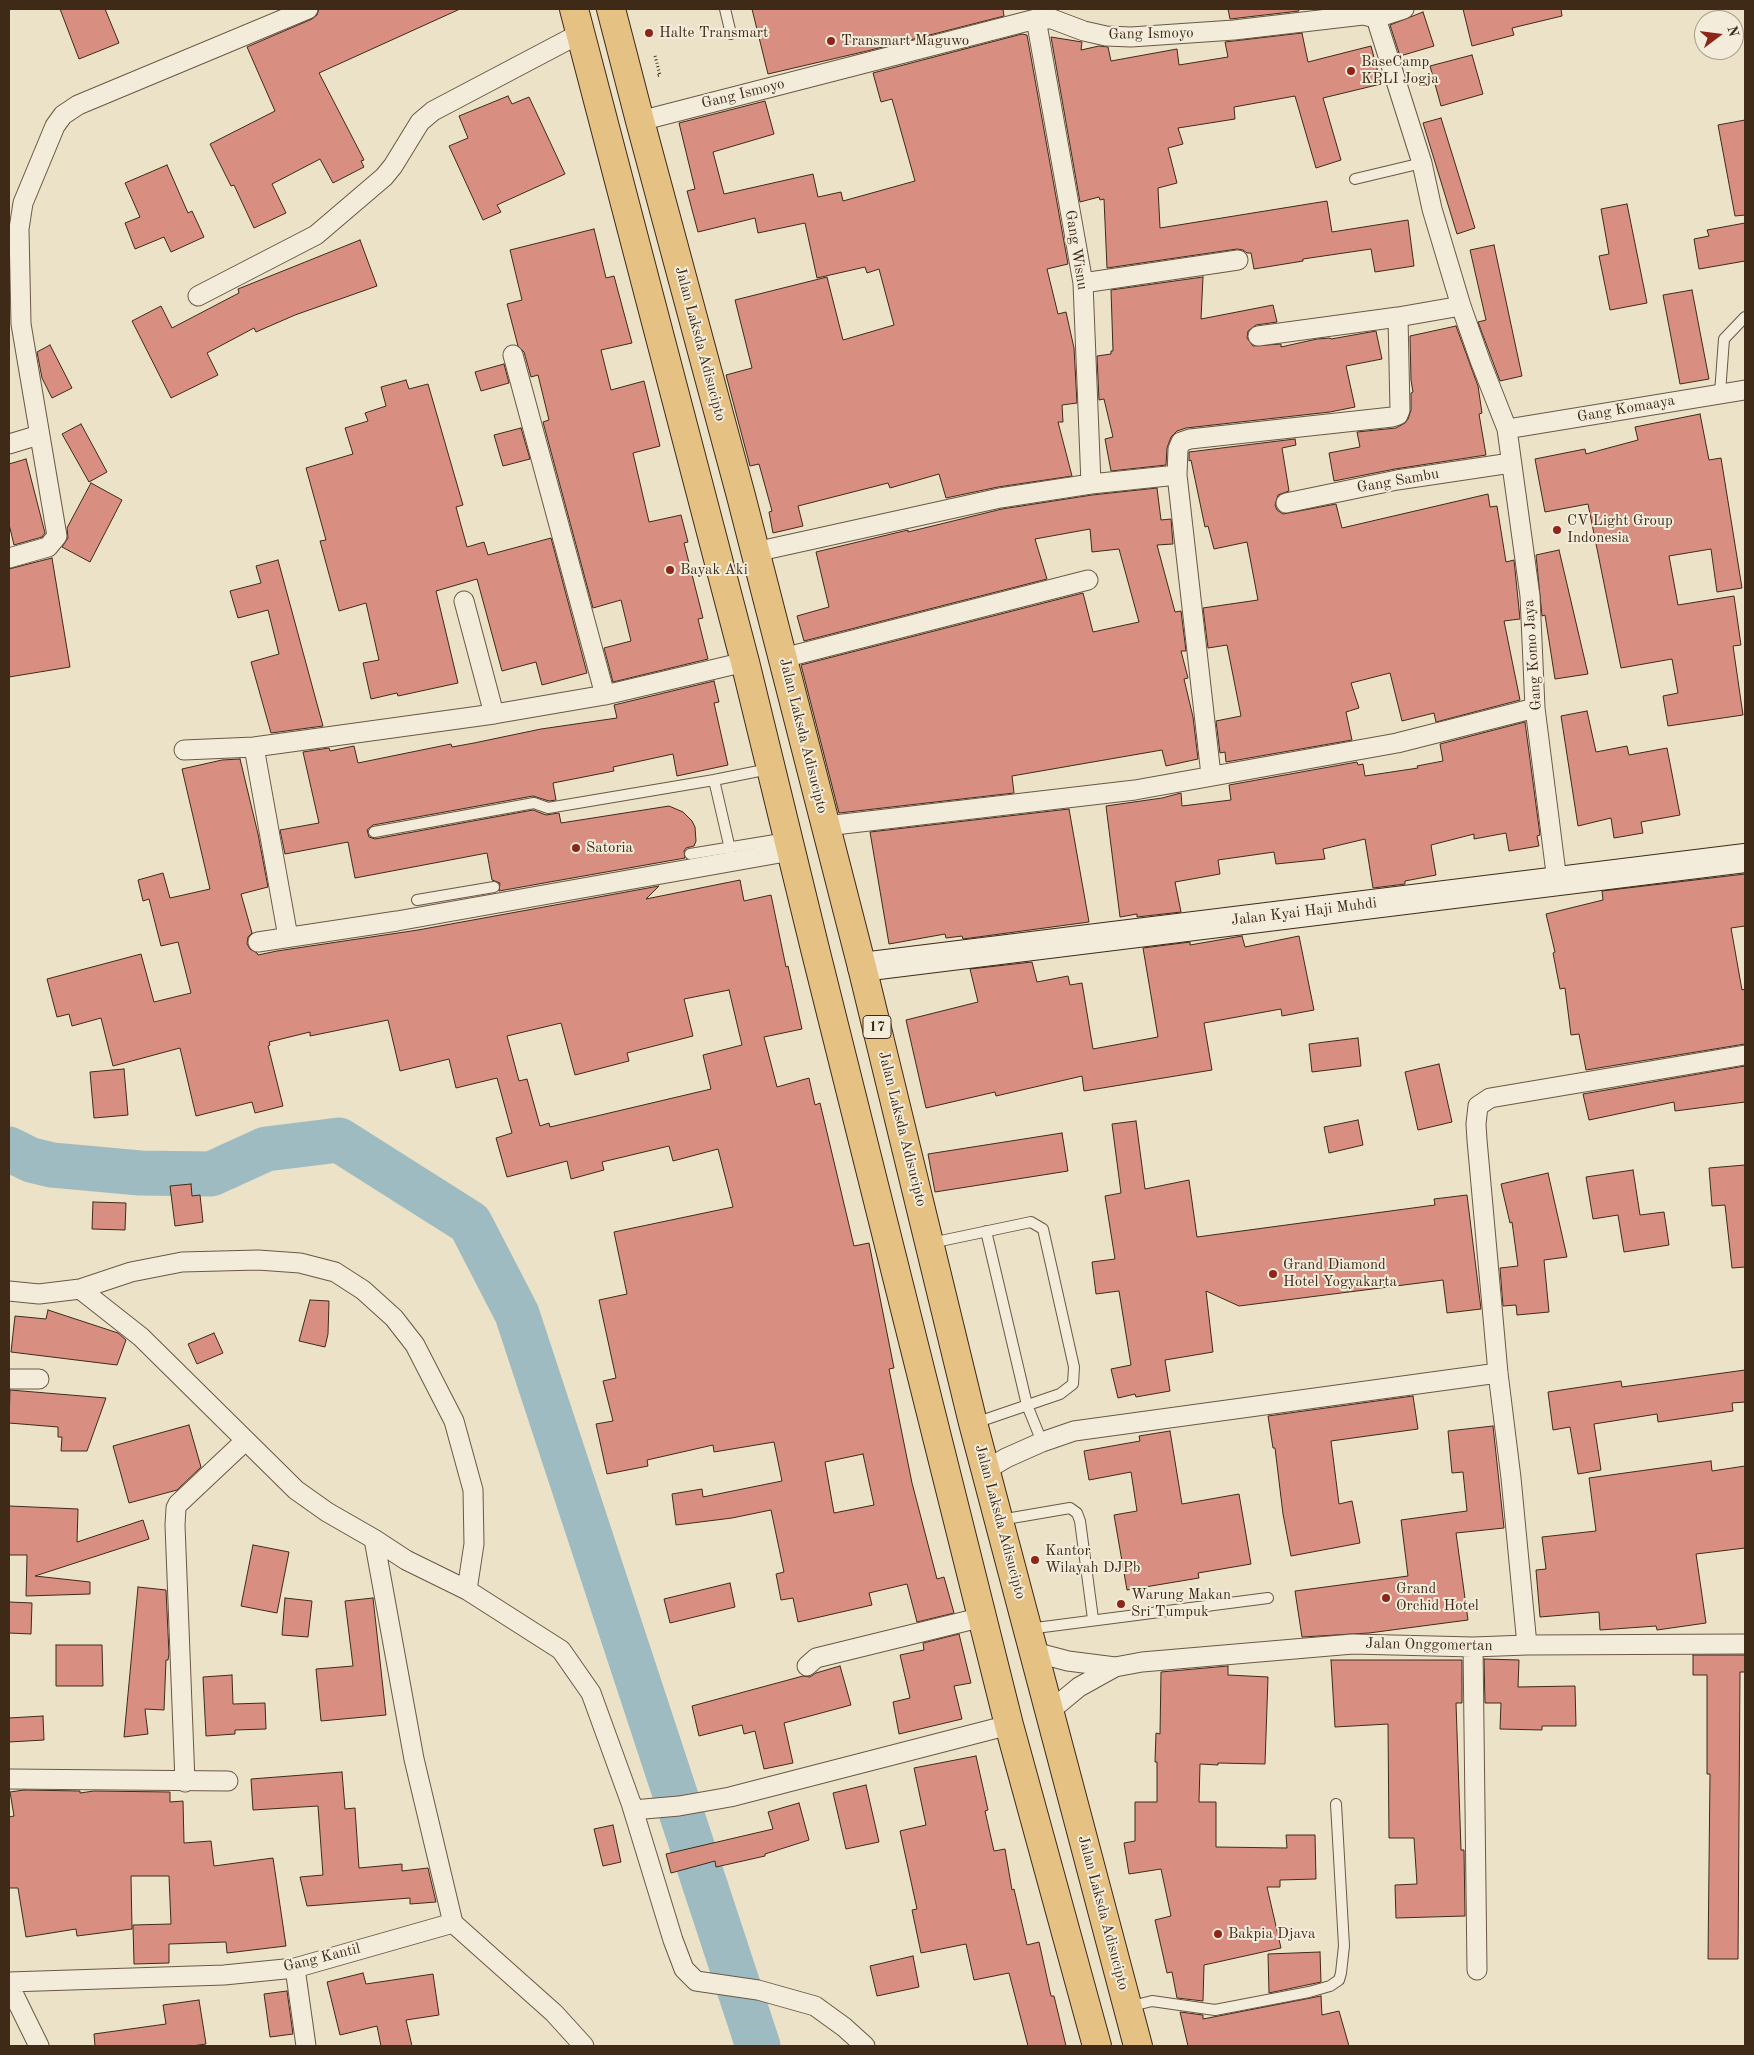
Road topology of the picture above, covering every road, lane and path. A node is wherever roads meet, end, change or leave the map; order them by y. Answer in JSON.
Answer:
{"nodes":[{"id":1,"x":308,"y":9,"type":"edge"},
{"id":2,"x":611,"y":9,"type":"edge"},
{"id":3,"x":725,"y":9,"type":"edge"},
{"id":4,"x":1404,"y":9,"type":"edge"},
{"id":5,"x":1376,"y":18,"type":"junction"},
{"id":6,"x":1036,"y":19,"type":"junction"},
{"id":7,"x":578,"y":21,"type":"edge"},
{"id":8,"x":731,"y":34,"type":"dead end"},
{"id":9,"x":655,"y":56,"type":"dead end"},
{"id":10,"x":653,"y":77,"type":"dead end"},
{"id":11,"x":640,"y":121,"type":"junction"},
{"id":12,"x":1422,"y":162,"type":"junction"},
{"id":13,"x":1355,"y":179,"type":"dead end"},
{"id":14,"x":1238,"y":260,"type":"dead end"},
{"id":15,"x":1083,"y":283,"type":"junction"},
{"id":16,"x":198,"y":296,"type":"dead end"},
{"id":17,"x":1461,"y":306,"type":"junction"},
{"id":18,"x":1398,"y":317,"type":"junction"},
{"id":19,"x":1745,"y":317,"type":"edge"},
{"id":20,"x":15,"y":328,"type":"edge"},
{"id":21,"x":1258,"y":336,"type":"dead end"},
{"id":22,"x":514,"y":356,"type":"dead end"},
{"id":23,"x":1745,"y":390,"type":"edge"},
{"id":24,"x":1720,"y":393,"type":"junction"},
{"id":25,"x":1507,"y":430,"type":"junction"},
{"id":26,"x":39,"y":435,"type":"junction"},
{"id":27,"x":9,"y":444,"type":"edge"},
{"id":28,"x":1511,"y":463,"type":"junction"},
{"id":29,"x":1178,"y":475,"type":"junction"},
{"id":30,"x":1091,"y":484,"type":"junction"},
{"id":31,"x":1286,"y":503,"type":"dead end"},
{"id":32,"x":756,"y":552,"type":"junction"},
{"id":33,"x":9,"y":558,"type":"edge"},
{"id":34,"x":1088,"y":580,"type":"dead end"},
{"id":35,"x":464,"y":601,"type":"dead end"},
{"id":36,"x":783,"y":658,"type":"junction"},
{"id":37,"x":745,"y":662,"type":"junction"},
{"id":38,"x":605,"y":695,"type":"junction"},
{"id":39,"x":1536,"y":708,"type":"junction"},
{"id":40,"x":494,"y":714,"type":"junction"},
{"id":41,"x":254,"y":747,"type":"junction"},
{"id":42,"x":184,"y":750,"type":"dead end"},
{"id":43,"x":771,"y":769,"type":"junction"},
{"id":44,"x":1211,"y":775,"type":"junction"},
{"id":45,"x":714,"y":780,"type":"junction"},
{"id":46,"x":826,"y":826,"type":"junction"},
{"id":47,"x":374,"y":832,"type":"dead end"},
{"id":48,"x":789,"y":844,"type":"junction"},
{"id":49,"x":730,"y":848,"type":"junction"},
{"id":50,"x":690,"y":854,"type":"dead end"},
{"id":51,"x":1745,"y":858,"type":"edge"},
{"id":52,"x":1557,"y":881,"type":"junction"},
{"id":53,"x":494,"y":887,"type":"dead end"},
{"id":54,"x":417,"y":900,"type":"dead end"},
{"id":55,"x":288,"y":937,"type":"junction"},
{"id":56,"x":258,"y":942,"type":"dead end"},
{"id":57,"x":862,"y":967,"type":"junction"},
{"id":58,"x":1745,"y":1055,"type":"edge"},
{"id":59,"x":986,"y":1231,"type":"junction"},
{"id":60,"x":930,"y":1243,"type":"junction"},
{"id":61,"x":80,"y":1289,"type":"junction"},
{"id":62,"x":9,"y":1291,"type":"edge"},
{"id":63,"x":1498,"y":1373,"type":"junction"},
{"id":64,"x":9,"y":1379,"type":"edge"},
{"id":65,"x":40,"y":1379,"type":"dead end"},
{"id":66,"x":1027,"y":1405,"type":"junction"},
{"id":67,"x":973,"y":1423,"type":"junction"},
{"id":68,"x":245,"y":1441,"type":"junction"},
{"id":69,"x":1042,"y":1442,"type":"junction"},
{"id":70,"x":986,"y":1470,"type":"junction"},
{"id":71,"x":999,"y":1520,"type":"junction"},
{"id":72,"x":374,"y":1539,"type":"junction"},
{"id":73,"x":467,"y":1590,"type":"junction"},
{"id":74,"x":1268,"y":1598,"type":"dead end"},
{"id":75,"x":983,"y":1617,"type":"junction"},
{"id":76,"x":1093,"y":1619,"type":"junction"},
{"id":77,"x":1031,"y":1640,"type":"junction"},
{"id":78,"x":1528,"y":1644,"type":"junction"},
{"id":79,"x":1745,"y":1644,"type":"edge"},
{"id":80,"x":1473,"y":1647,"type":"junction"},
{"id":81,"x":807,"y":1666,"type":"dead end"},
{"id":82,"x":1115,"y":1667,"type":"junction"},
{"id":83,"x":1050,"y":1711,"type":"junction"},
{"id":84,"x":1009,"y":1725,"type":"junction"},
{"id":85,"x":9,"y":1779,"type":"edge"},
{"id":86,"x":228,"y":1781,"type":"dead end"},
{"id":87,"x":185,"y":1782,"type":"junction"},
{"id":88,"x":1336,"y":1804,"type":"dead end"},
{"id":89,"x":633,"y":1810,"type":"junction"},
{"id":90,"x":453,"y":1923,"type":"junction"},
{"id":91,"x":295,"y":1968,"type":"junction"},
{"id":92,"x":1477,"y":1970,"type":"dead end"},
{"id":93,"x":9,"y":1983,"type":"edge"},
{"id":94,"x":1128,"y":2007,"type":"junction"},
{"id":95,"x":38,"y":2046,"type":"edge"},
{"id":96,"x":306,"y":2046,"type":"edge"},
{"id":97,"x":584,"y":2046,"type":"edge"},
{"id":98,"x":865,"y":2046,"type":"edge"},
{"id":99,"x":1097,"y":2046,"type":"edge"},
{"id":100,"x":1138,"y":2046,"type":"edge"}],
"edges":[{"from":1,"to":20,"type":"street"},
{"from":2,"to":11,"type":"highway","name":"Jalan Laksda Adisucipto","number":"17"},
{"from":3,"to":8,"type":"lane"},
{"from":4,"to":5,"type":"street"},
{"from":5,"to":6,"type":"street","name":"Gang Ismoyo"},
{"from":5,"to":12,"type":"street","name":"Gang Komo Jaya"},
{"from":6,"to":11,"type":"street","name":"Gang Ismoyo"},
{"from":6,"to":15,"type":"street","name":"Gang Wisnu"},
{"from":7,"to":16,"type":"street"},
{"from":7,"to":37,"type":"highway"},
{"from":9,"to":10,"type":"path"},
{"from":11,"to":32,"type":"highway","name":"Jalan Laksda Adisucipto","number":"17"},
{"from":12,"to":13,"type":"lane"},
{"from":12,"to":17,"type":"street","name":"Gang Komo Jaya"},
{"from":14,"to":15,"type":"street"},
{"from":15,"to":30,"type":"street","name":"Gang Wisnu"},
{"from":17,"to":18,"type":"street"},
{"from":17,"to":25,"type":"street","name":"Gang Komo Jaya"},
{"from":18,"to":21,"type":"street"},
{"from":18,"to":29,"type":"street"},
{"from":19,"to":24,"type":"lane"},
{"from":20,"to":26,"type":"street"},
{"from":22,"to":38,"type":"street"},
{"from":23,"to":24,"type":"street","name":"Gang Komaaya"},
{"from":24,"to":25,"type":"street","name":"Gang Komaaya"},
{"from":25,"to":28,"type":"street","name":"Gang Komo Jaya"},
{"from":26,"to":27,"type":"street"},
{"from":26,"to":33,"type":"street"},
{"from":28,"to":31,"type":"street","name":"Gang Sambu"},
{"from":28,"to":39,"type":"street","name":"Gang Komo Jaya"},
{"from":29,"to":30,"type":"street"},
{"from":29,"to":44,"type":"street"},
{"from":30,"to":32,"type":"street"},
{"from":32,"to":36,"type":"highway","name":"Jalan Laksda Adisucipto","number":"17"},
{"from":34,"to":36,"type":"street"},
{"from":35,"to":40,"type":"street"},
{"from":36,"to":46,"type":"highway","name":"Jalan Laksda Adisucipto","number":"17"},
{"from":37,"to":38,"type":"street"},
{"from":37,"to":43,"type":"highway"},
{"from":38,"to":40,"type":"street"},
{"from":39,"to":44,"type":"street"},
{"from":39,"to":52,"type":"street","name":"Gang Komo Jaya"},
{"from":40,"to":41,"type":"street"},
{"from":41,"to":42,"type":"street"},
{"from":41,"to":55,"type":"street"},
{"from":43,"to":45,"type":"lane"},
{"from":43,"to":48,"type":"highway"},
{"from":44,"to":46,"type":"street"},
{"from":45,"to":47,"type":"lane"},
{"from":45,"to":49,"type":"lane"},
{"from":46,"to":57,"type":"highway","name":"Jalan Laksda Adisucipto","number":"17"},
{"from":48,"to":49,"type":"lane"},
{"from":48,"to":55,"type":"street"},
{"from":48,"to":75,"type":"highway"},
{"from":49,"to":50,"type":"lane"},
{"from":51,"to":52,"type":"street","name":"Jalan Kyai Haji Muhdi"},
{"from":52,"to":57,"type":"street","name":"Jalan Kyai Haji Muhdi"},
{"from":53,"to":54,"type":"lane"},
{"from":55,"to":56,"type":"street"},
{"from":57,"to":60,"type":"highway","name":"Jalan Laksda Adisucipto","number":"17"},
{"from":58,"to":63,"type":"street"},
{"from":59,"to":60,"type":"lane"},
{"from":59,"to":66,"type":"lane"},
{"from":59,"to":66,"type":"lane"},
{"from":60,"to":67,"type":"highway","name":"Jalan Laksda Adisucipto","number":"17"},
{"from":61,"to":62,"type":"street"},
{"from":61,"to":68,"type":"street"},
{"from":61,"to":73,"type":"street"},
{"from":63,"to":69,"type":"street"},
{"from":63,"to":78,"type":"street"},
{"from":64,"to":65,"type":"street"},
{"from":66,"to":67,"type":"lane"},
{"from":66,"to":69,"type":"lane"},
{"from":67,"to":70,"type":"highway","name":"Jalan Laksda Adisucipto","number":"17"},
{"from":68,"to":72,"type":"street"},
{"from":68,"to":87,"type":"street"},
{"from":69,"to":70,"type":"street"},
{"from":70,"to":71,"type":"highway","name":"Jalan Laksda Adisucipto","number":"17"},
{"from":71,"to":76,"type":"lane"},
{"from":71,"to":77,"type":"highway","name":"Jalan Laksda Adisucipto","number":"17"},
{"from":72,"to":73,"type":"street"},
{"from":72,"to":90,"type":"street"},
{"from":73,"to":89,"type":"street"},
{"from":74,"to":76,"type":"lane"},
{"from":75,"to":81,"type":"street"},
{"from":75,"to":84,"type":"highway"},
{"from":76,"to":77,"type":"lane"},
{"from":77,"to":82,"type":"street"},
{"from":77,"to":83,"type":"highway","name":"Jalan Laksda Adisucipto","number":"17"},
{"from":78,"to":79,"type":"street","name":"Jalan Onggomertan"},
{"from":78,"to":80,"type":"street","name":"Jalan Onggomertan"},
{"from":80,"to":82,"type":"street","name":"Jalan Onggomertan"},
{"from":80,"to":92,"type":"street"},
{"from":82,"to":83,"type":"street"},
{"from":83,"to":94,"type":"highway","name":"Jalan Laksda Adisucipto","number":"17"},
{"from":84,"to":89,"type":"street"},
{"from":84,"to":99,"type":"highway"},
{"from":85,"to":87,"type":"street"},
{"from":86,"to":87,"type":"street"},
{"from":88,"to":94,"type":"lane"},
{"from":89,"to":98,"type":"street"},
{"from":90,"to":91,"type":"street","name":"Gang Kantil"},
{"from":90,"to":97,"type":"street"},
{"from":91,"to":93,"type":"street","name":"Gang Kantil"},
{"from":91,"to":96,"type":"street"},
{"from":93,"to":95,"type":"street"},
{"from":94,"to":100,"type":"highway","name":"Jalan Laksda Adisucipto","number":"17"}]}
